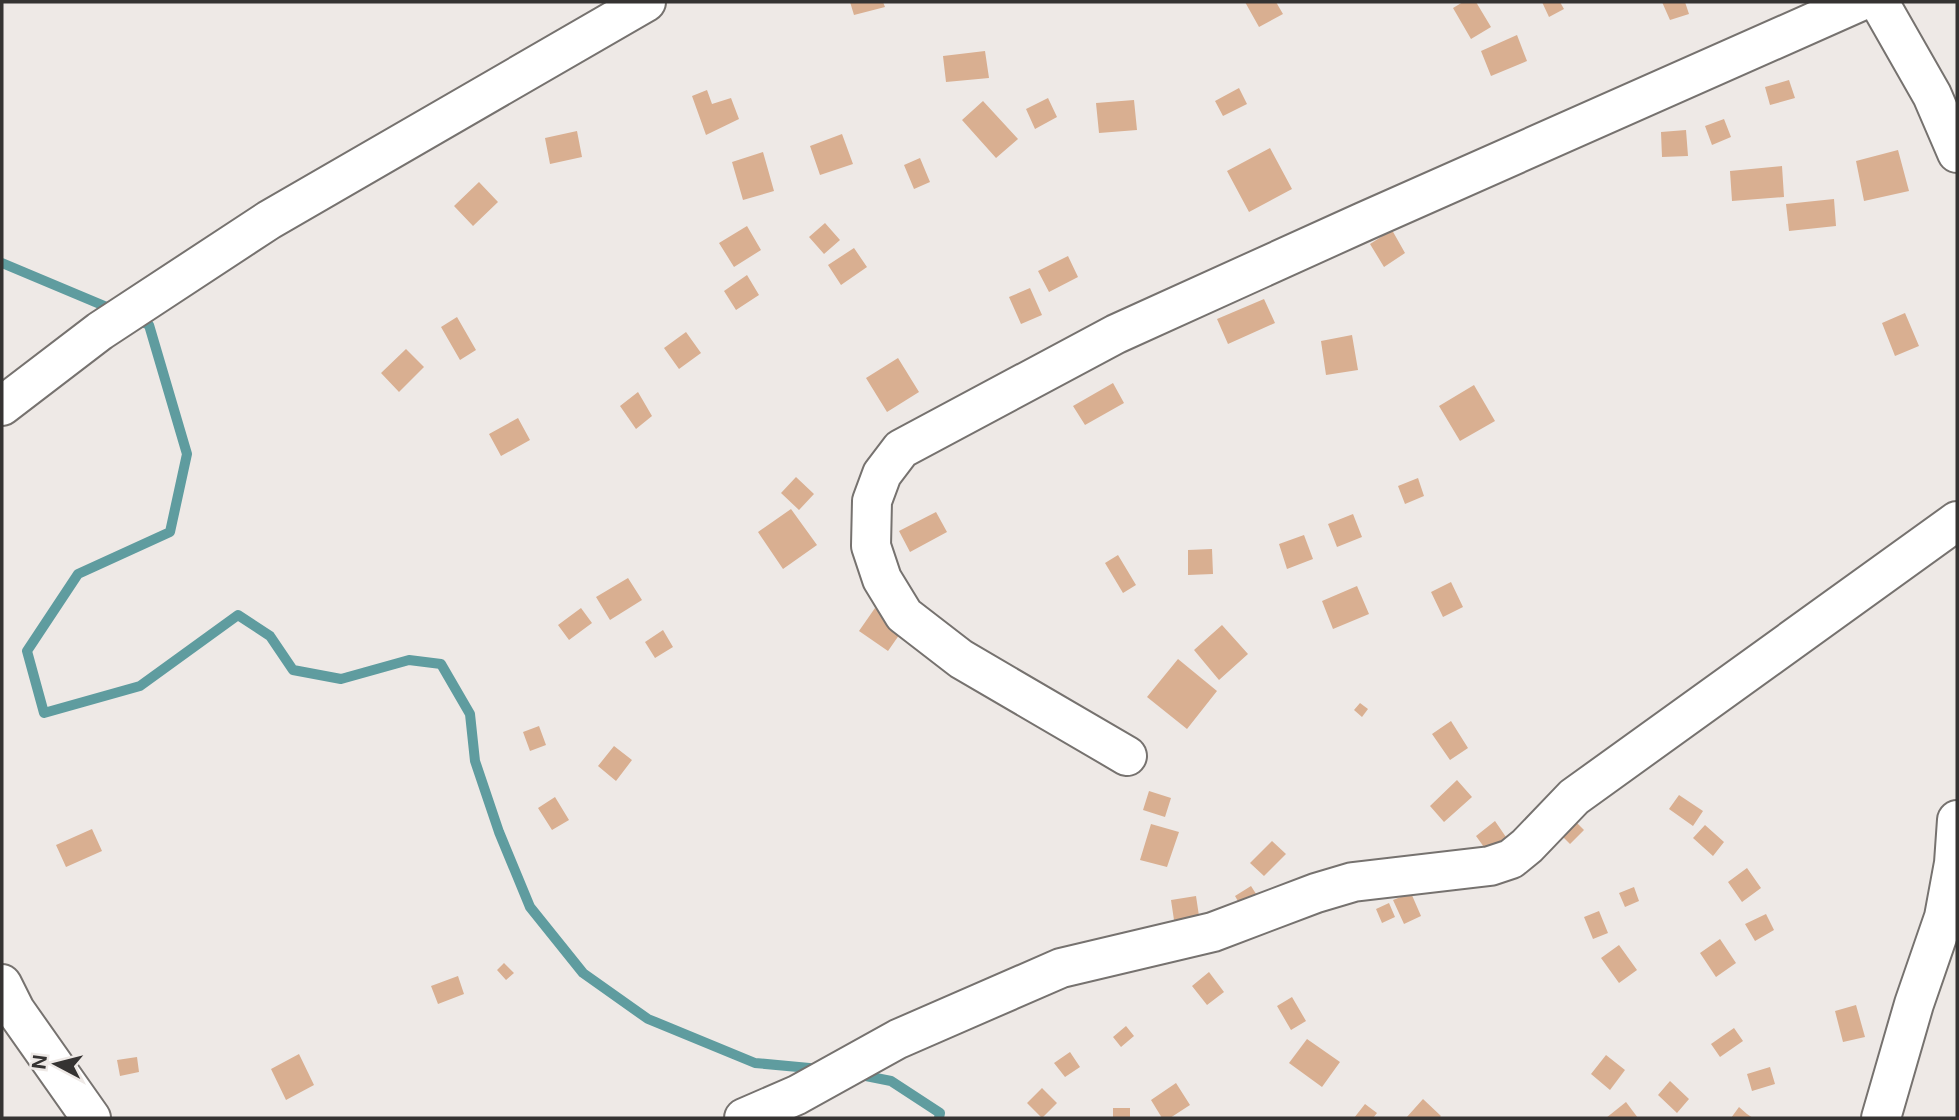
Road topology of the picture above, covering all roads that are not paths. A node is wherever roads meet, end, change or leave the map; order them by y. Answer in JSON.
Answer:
{"nodes":[{"id":1,"x":646,"y":2,"type":"edge"},
{"id":2,"x":1859,"y":2,"type":"edge"},
{"id":3,"x":1879,"y":2,"type":"edge"},
{"id":4,"x":1957,"y":153,"type":"edge"},
{"id":5,"x":2,"y":405,"type":"edge"},
{"id":6,"x":1957,"y":521,"type":"edge"},
{"id":7,"x":1127,"y":756,"type":"dead end"},
{"id":8,"x":1957,"y":820,"type":"edge"},
{"id":9,"x":1951,"y":920,"type":"edge"},
{"id":10,"x":2,"y":984,"type":"edge"},
{"id":11,"x":91,"y":1118,"type":"edge"},
{"id":12,"x":744,"y":1118,"type":"edge"},
{"id":13,"x":1881,"y":1118,"type":"edge"}],
"edges":[{"from":1,"to":5,"type":"street"},
{"from":2,"to":7,"type":"street"},
{"from":3,"to":4,"type":"street"},
{"from":6,"to":12,"type":"street"},
{"from":8,"to":9,"type":"street"},
{"from":9,"to":13,"type":"street"},
{"from":10,"to":11,"type":"street"}]}
